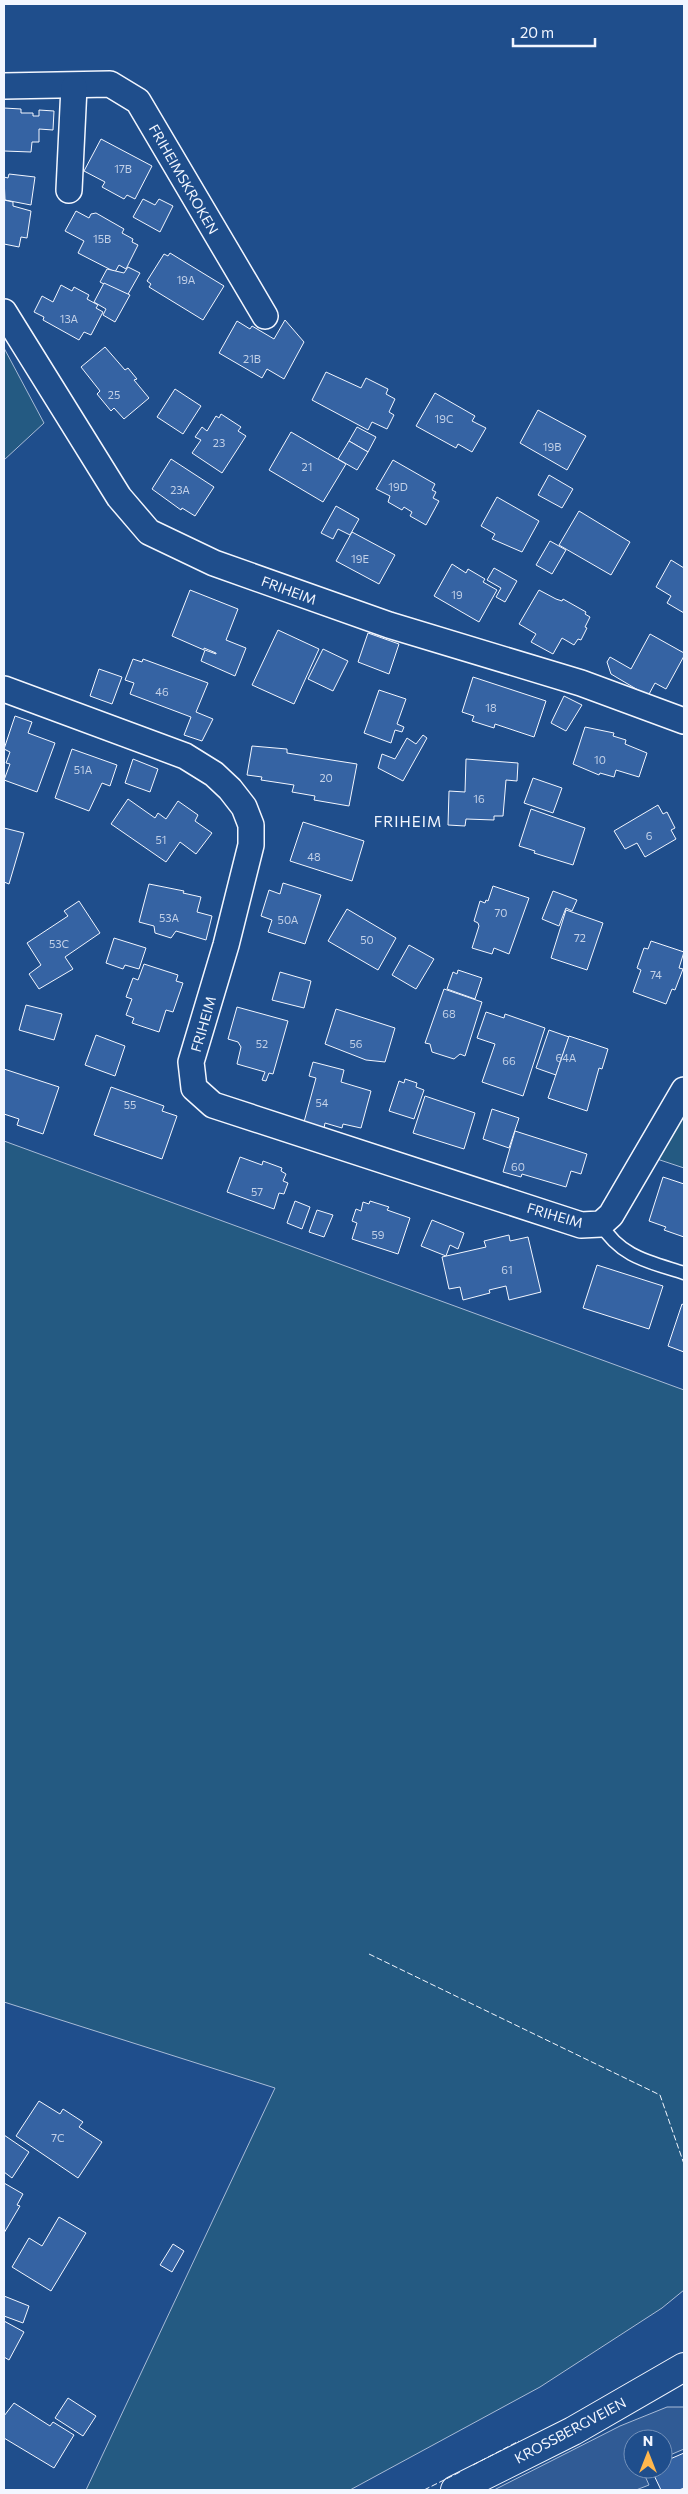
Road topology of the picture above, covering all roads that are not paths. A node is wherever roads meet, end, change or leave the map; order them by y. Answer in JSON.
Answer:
{"nodes":[{"id":1,"x":4,"y":86,"type":"edge"},
{"id":2,"x":74,"y":87,"type":"junction"},
{"id":3,"x":69,"y":190,"type":"dead end"},
{"id":4,"x":4,"y":312,"type":"edge"},
{"id":5,"x":265,"y":316,"type":"dead end"},
{"id":6,"x":4,"y":689,"type":"edge"},
{"id":7,"x":684,"y":721,"type":"edge"},
{"id":8,"x":684,"y":1090,"type":"edge"},
{"id":9,"x":601,"y":1224,"type":"junction"},
{"id":10,"x":684,"y":1273,"type":"edge"},
{"id":11,"x":684,"y":2367,"type":"edge"},
{"id":12,"x":455,"y":2490,"type":"edge"}],
"edges":[{"from":1,"to":2,"type":"street","name":"FRIHEIMSKROKEN"},
{"from":2,"to":3,"type":"street"},
{"from":2,"to":5,"type":"street","name":"FRIHEIMSKROKEN"},
{"from":4,"to":7,"type":"street","name":"FRIHEIM"},
{"from":6,"to":9,"type":"street","name":"FRIHEIM"},
{"from":8,"to":9,"type":"street","name":"FRIHEIM"},
{"from":9,"to":10,"type":"lane","name":"FRIHEIM"},
{"from":11,"to":12,"type":"street","name":"KROSSBERGVEIEN"}]}
